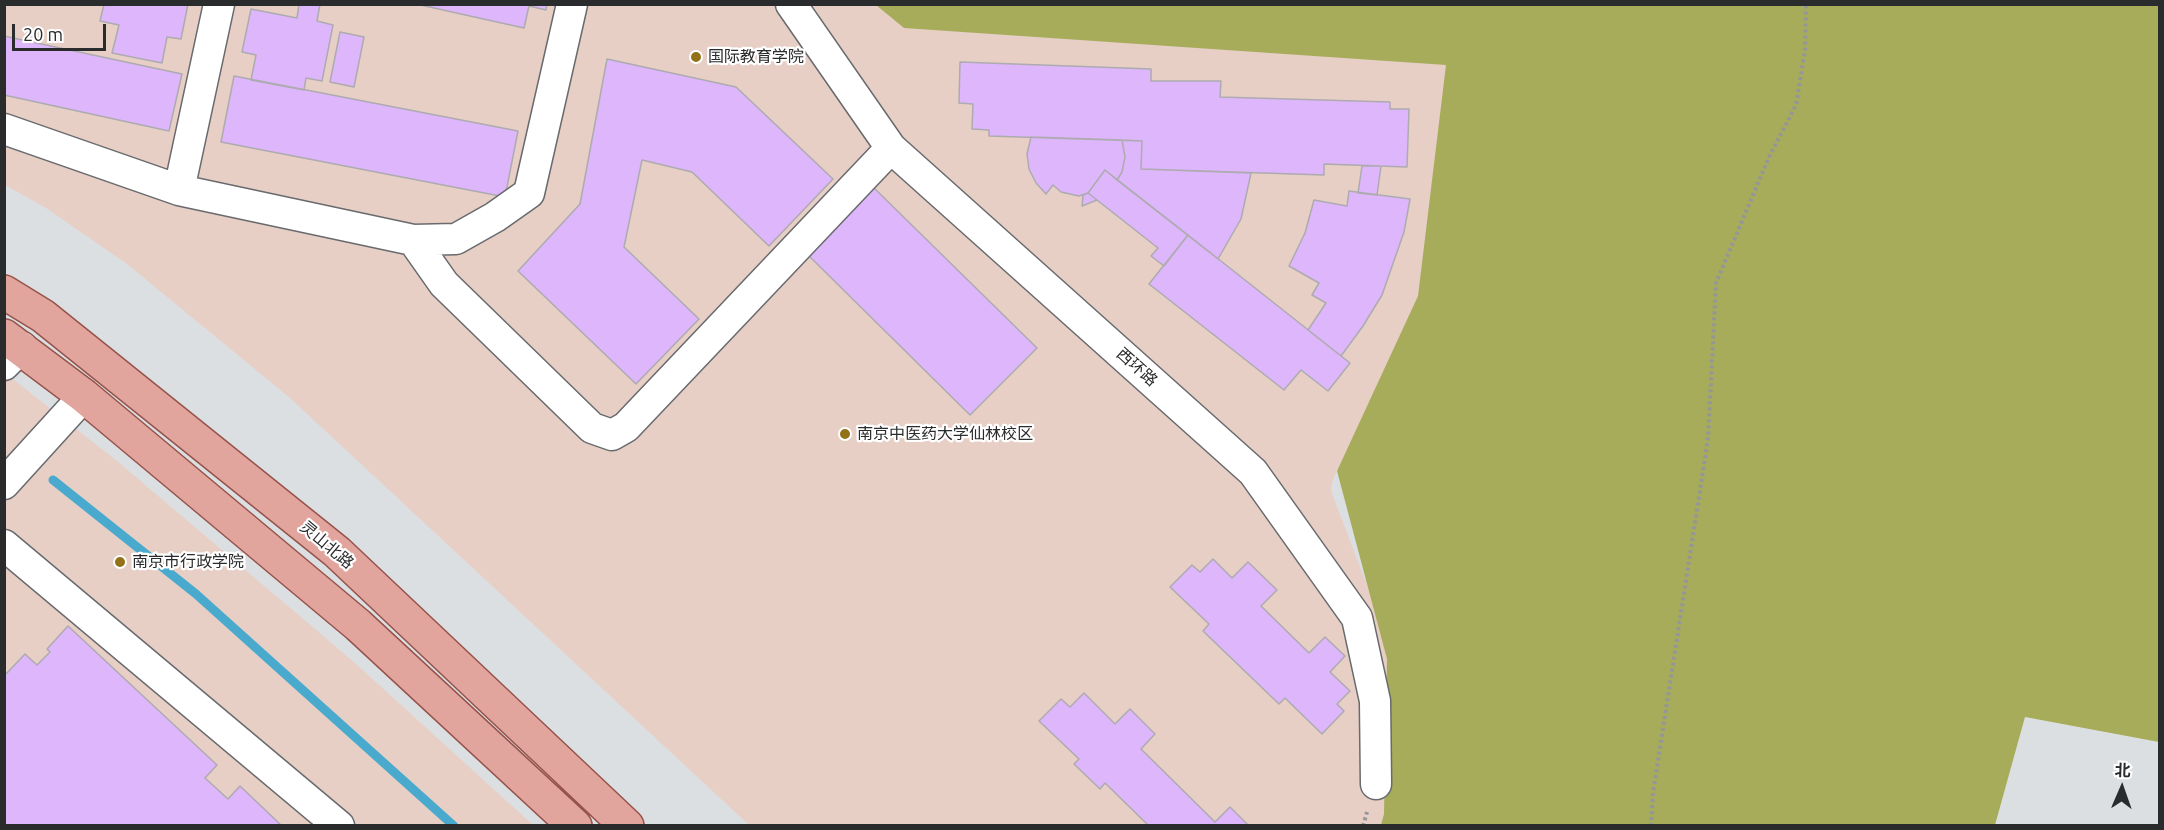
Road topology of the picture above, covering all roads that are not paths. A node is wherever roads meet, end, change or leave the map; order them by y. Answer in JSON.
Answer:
{"nodes":[{"id":1,"x":219,"y":4,"type":"edge"},
{"id":2,"x":572,"y":4,"type":"edge"},
{"id":3,"x":791,"y":4,"type":"edge"},
{"id":4,"x":4,"y":129,"type":"edge"},
{"id":5,"x":891,"y":148,"type":"junction"},
{"id":6,"x":179,"y":190,"type":"junction"},
{"id":7,"x":413,"y":240,"type":"junction"},
{"id":8,"x":4,"y":292,"type":"edge"},
{"id":9,"x":10,"y":349,"type":"edge"},
{"id":10,"x":84,"y":396,"type":"junction"},
{"id":11,"x":4,"y":484,"type":"edge"},
{"id":12,"x":4,"y":545,"type":"edge"},
{"id":13,"x":1376,"y":784,"type":"dead end"},
{"id":14,"x":339,"y":825,"type":"edge"},
{"id":15,"x":575,"y":825,"type":"edge"},
{"id":16,"x":627,"y":825,"type":"edge"}],
"edges":[{"from":1,"to":6,"type":"lane"},
{"from":2,"to":7,"type":"lane"},
{"from":3,"to":5,"type":"lane","name":"西环路"},
{"from":4,"to":6,"type":"lane"},
{"from":5,"to":7,"type":"lane"},
{"from":5,"to":13,"type":"lane","name":"西环路"},
{"from":6,"to":7,"type":"lane"},
{"from":8,"to":16,"type":"main road","name":"灵山北路"},
{"from":9,"to":10,"type":"main road"},
{"from":10,"to":11,"type":"lane"},
{"from":10,"to":15,"type":"main road"},
{"from":12,"to":14,"type":"lane"}]}
